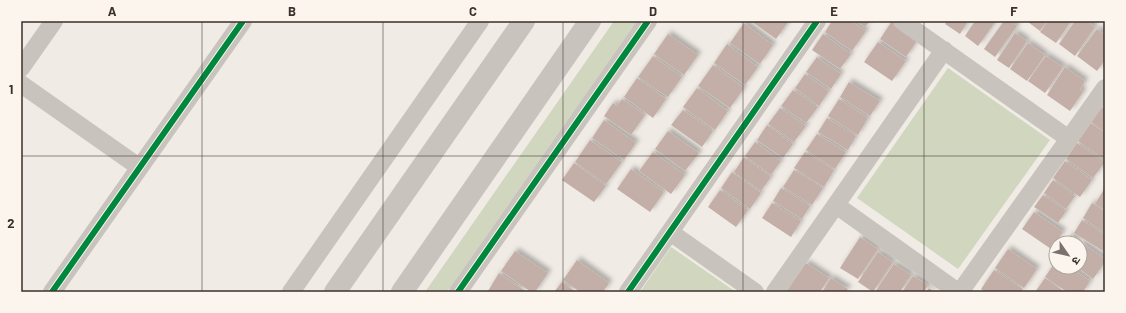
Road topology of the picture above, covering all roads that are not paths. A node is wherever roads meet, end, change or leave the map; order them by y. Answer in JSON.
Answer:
{"nodes":[{"id":1,"x":54,"y":21,"type":"edge"},
{"id":2,"x":243,"y":21,"type":"edge"},
{"id":3,"x":480,"y":21,"type":"edge"},
{"id":4,"x":524,"y":21,"type":"edge"},
{"id":5,"x":590,"y":21,"type":"edge"},
{"id":6,"x":648,"y":21,"type":"edge"},
{"id":7,"x":817,"y":21,"type":"edge"},
{"id":8,"x":902,"y":21,"type":"edge"},
{"id":9,"x":944,"y":50,"type":"junction"},
{"id":10,"x":21,"y":68,"type":"edge"},
{"id":11,"x":21,"y":84,"type":"edge"},
{"id":12,"x":1105,"y":88,"type":"edge"},
{"id":13,"x":1069,"y":139,"type":"junction"},
{"id":14,"x":139,"y":166,"type":"junction"},
{"id":15,"x":836,"y":205,"type":"junction"},
{"id":16,"x":670,"y":232,"type":"junction"},
{"id":17,"x":52,"y":292,"type":"edge"},
{"id":18,"x":291,"y":292,"type":"edge"},
{"id":19,"x":335,"y":292,"type":"edge"},
{"id":20,"x":402,"y":292,"type":"edge"},
{"id":21,"x":458,"y":292,"type":"edge"},
{"id":22,"x":628,"y":292,"type":"edge"},
{"id":23,"x":755,"y":292,"type":"edge"},
{"id":24,"x":775,"y":292,"type":"edge"},
{"id":25,"x":959,"y":292,"type":"edge"}],
"edges":[{"from":1,"to":10,"type":"street"},
{"from":2,"to":14,"type":"street"},
{"from":3,"to":18,"type":"street"},
{"from":4,"to":19,"type":"street"},
{"from":5,"to":20,"type":"street"},
{"from":6,"to":21,"type":"street"},
{"from":7,"to":16,"type":"street"},
{"from":8,"to":9,"type":"street"},
{"from":9,"to":13,"type":"street"},
{"from":9,"to":15,"type":"street"},
{"from":11,"to":14,"type":"street"},
{"from":12,"to":13,"type":"street"},
{"from":13,"to":25,"type":"street"},
{"from":14,"to":17,"type":"street"},
{"from":15,"to":24,"type":"street"},
{"from":15,"to":25,"type":"street"},
{"from":16,"to":22,"type":"street"},
{"from":16,"to":23,"type":"street"}]}
